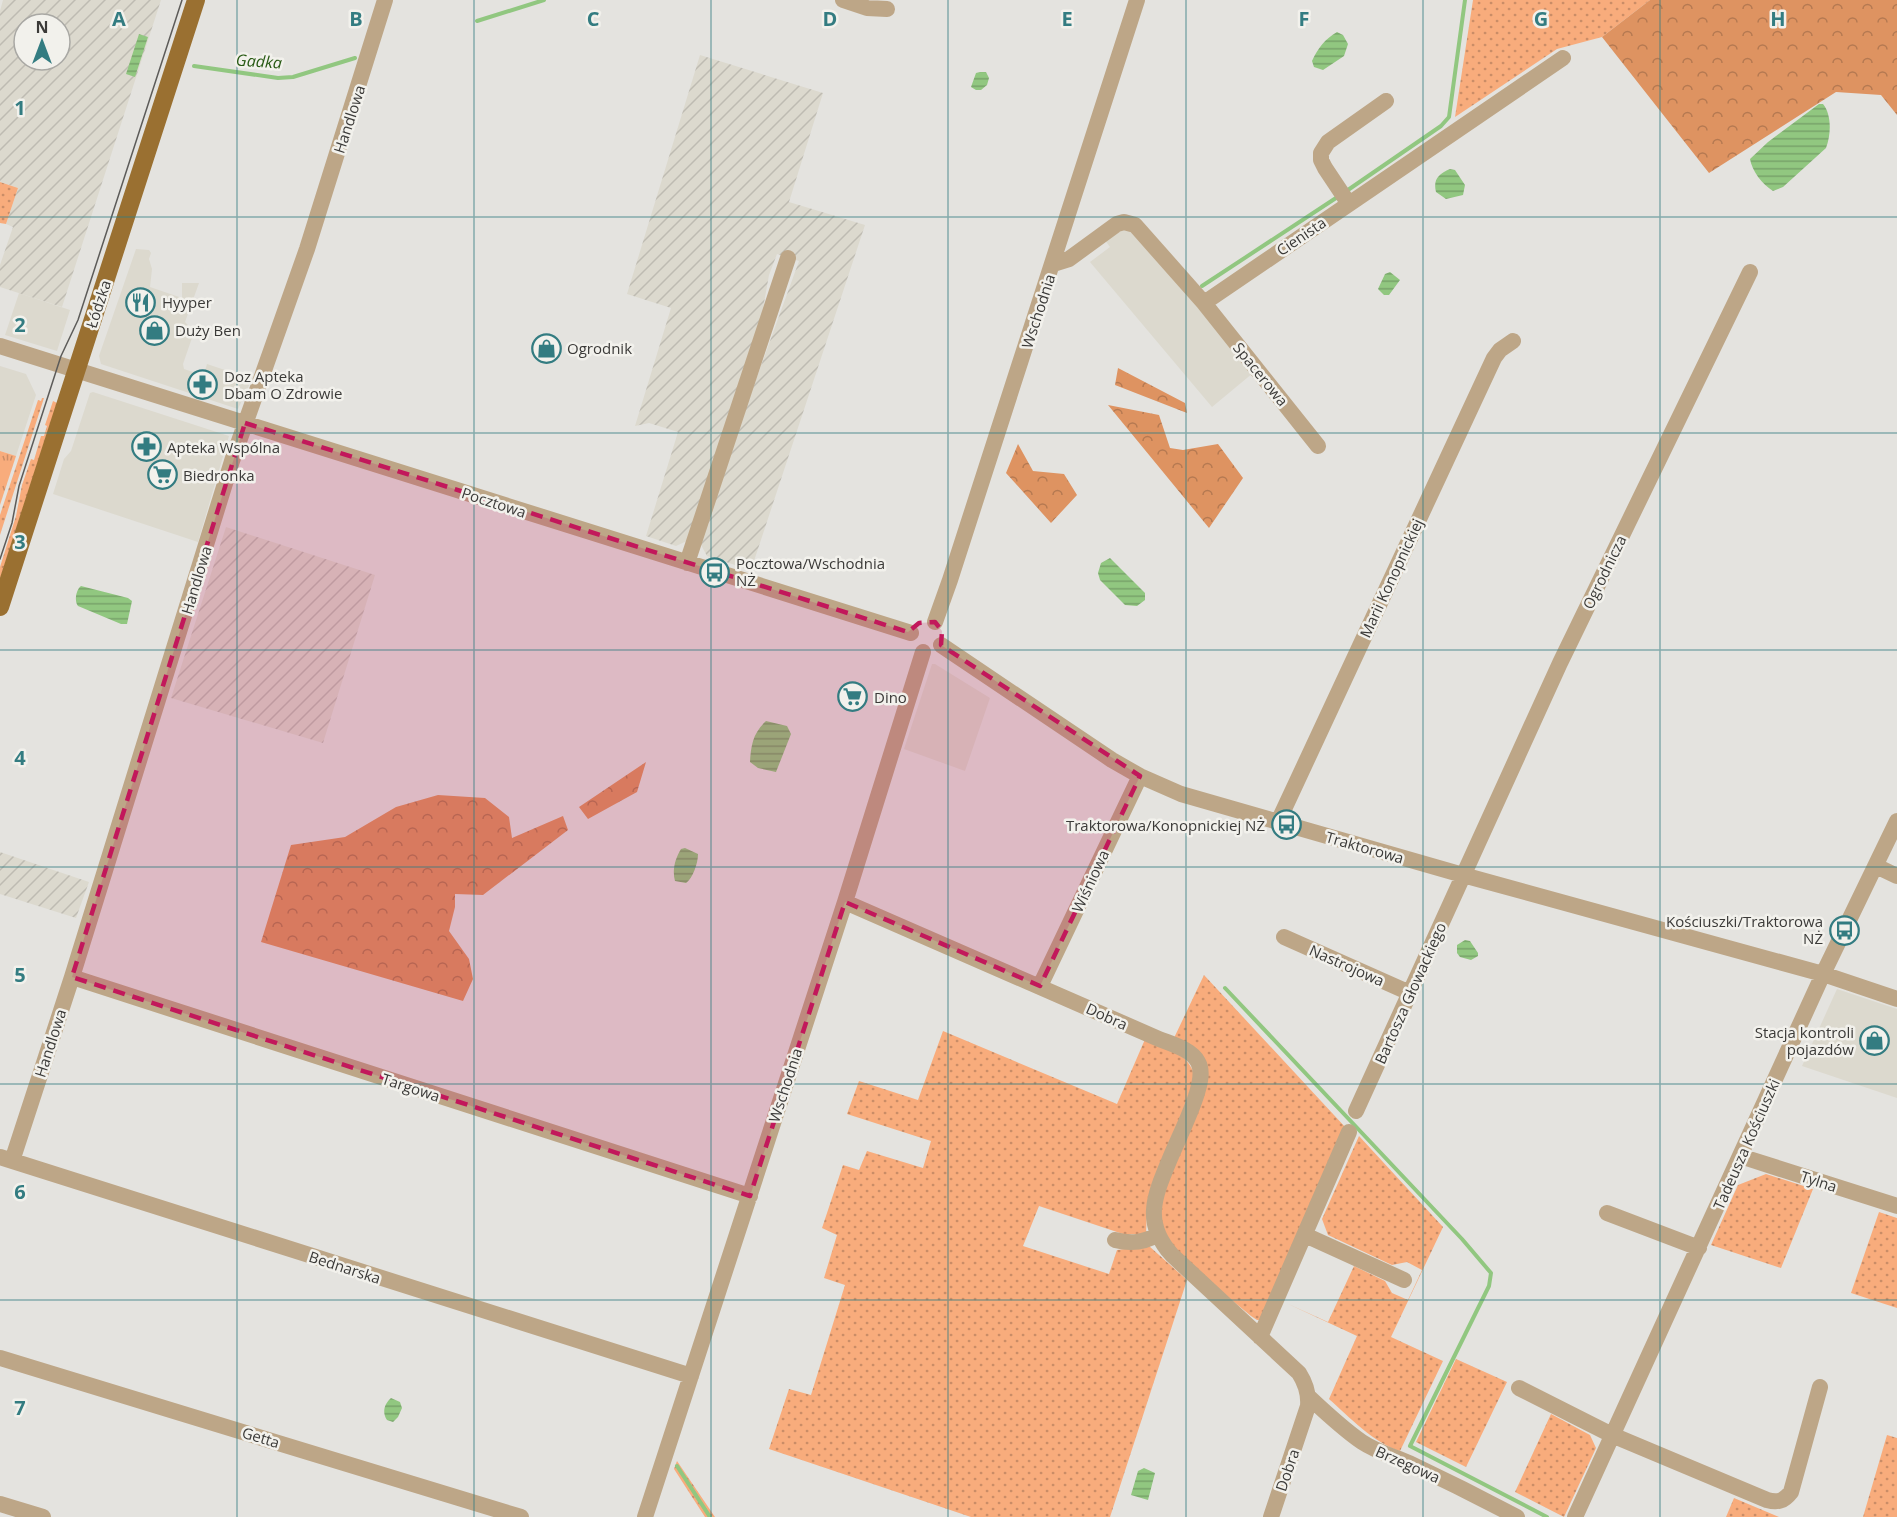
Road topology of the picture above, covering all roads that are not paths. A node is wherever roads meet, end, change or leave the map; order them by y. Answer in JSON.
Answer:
{"nodes":[{"id":1,"x":196,"y":0,"type":"edge"},
{"id":2,"x":385,"y":0,"type":"edge"},
{"id":3,"x":843,"y":0,"type":"edge"},
{"id":4,"x":1137,"y":0,"type":"edge"},
{"id":5,"x":887,"y":9,"type":"dead end"},
{"id":6,"x":1563,"y":58,"type":"dead end"},
{"id":7,"x":1386,"y":101,"type":"dead end"},
{"id":8,"x":1349,"y":204,"type":"junction"},
{"id":9,"x":788,"y":258,"type":"dead end"},
{"id":10,"x":1053,"y":264,"type":"junction"},
{"id":11,"x":1749,"y":272,"type":"dead end"},
{"id":12,"x":1204,"y":303,"type":"junction"},
{"id":13,"x":1513,"y":341,"type":"dead end"},
{"id":14,"x":0,"y":346,"type":"edge"},
{"id":15,"x":77,"y":370,"type":"junction"},
{"id":16,"x":245,"y":423,"type":"junction"},
{"id":17,"x":1318,"y":446,"type":"dead end"},
{"id":18,"x":687,"y":563,"type":"junction"},
{"id":19,"x":0,"y":607,"type":"edge"},
{"id":20,"x":935,"y":622,"type":"junction"},
{"id":21,"x":911,"y":633,"type":"junction"},
{"id":22,"x":941,"y":645,"type":"junction"},
{"id":23,"x":922,"y":652,"type":"junction"},
{"id":24,"x":1140,"y":776,"type":"junction"},
{"id":25,"x":1897,"y":821,"type":"edge"},
{"id":26,"x":1278,"y":822,"type":"junction"},
{"id":27,"x":1876,"y":866,"type":"junction"},
{"id":28,"x":1463,"y":875,"type":"junction"},
{"id":29,"x":1897,"y":876,"type":"edge"},
{"id":30,"x":844,"y":902,"type":"junction"},
{"id":31,"x":1284,"y":937,"type":"dead end"},
{"id":32,"x":1823,"y":974,"type":"junction"},
{"id":33,"x":72,"y":977,"type":"junction"},
{"id":34,"x":1040,"y":986,"type":"junction"},
{"id":35,"x":1410,"y":993,"type":"junction"},
{"id":36,"x":1897,"y":999,"type":"edge"},
{"id":37,"x":1356,"y":1112,"type":"dead end"},
{"id":38,"x":1350,"y":1132,"type":"dead end"},
{"id":39,"x":1740,"y":1156,"type":"junction"},
{"id":40,"x":6,"y":1159,"type":"edge"},
{"id":41,"x":750,"y":1196,"type":"junction"},
{"id":42,"x":1897,"y":1206,"type":"edge"},
{"id":43,"x":1607,"y":1213,"type":"dead end"},
{"id":44,"x":1158,"y":1234,"type":"junction"},
{"id":45,"x":1305,"y":1234,"type":"junction"},
{"id":46,"x":1115,"y":1240,"type":"dead end"},
{"id":47,"x":1699,"y":1248,"type":"junction"},
{"id":48,"x":1404,"y":1280,"type":"dead end"},
{"id":49,"x":1260,"y":1337,"type":"junction"},
{"id":50,"x":0,"y":1358,"type":"edge"},
{"id":51,"x":691,"y":1376,"type":"junction"},
{"id":52,"x":1820,"y":1387,"type":"dead end"},
{"id":53,"x":1519,"y":1388,"type":"dead end"},
{"id":54,"x":1309,"y":1397,"type":"junction"},
{"id":55,"x":1612,"y":1435,"type":"junction"},
{"id":56,"x":0,"y":1504,"type":"edge"},
{"id":57,"x":43,"y":1517,"type":"edge"},
{"id":58,"x":521,"y":1517,"type":"edge"},
{"id":59,"x":645,"y":1517,"type":"edge"},
{"id":60,"x":1271,"y":1517,"type":"edge"},
{"id":61,"x":1517,"y":1517,"type":"edge"},
{"id":62,"x":1575,"y":1517,"type":"edge"}],
"edges":[{"from":1,"to":15,"type":"main road","name":"Łódzka"},
{"from":2,"to":16,"type":"street","name":"Handlowa"},
{"from":3,"to":5,"type":"street"},
{"from":4,"to":10,"type":"street","name":"Wschodnia"},
{"from":6,"to":8,"type":"street","name":"Cienista"},
{"from":7,"to":8,"type":"street"},
{"from":8,"to":12,"type":"street","name":"Cienista"},
{"from":9,"to":18,"type":"street"},
{"from":10,"to":12,"type":"street"},
{"from":10,"to":20,"type":"street","name":"Wschodnia"},
{"from":11,"to":28,"type":"street","name":"Ogrodnicza"},
{"from":12,"to":17,"type":"street","name":"Spacerowa"},
{"from":13,"to":26,"type":"street","name":"Marii Konopnickiej"},
{"from":14,"to":15,"type":"street","name":"Pocztowa"},
{"from":15,"to":16,"type":"street","name":"Pocztowa"},
{"from":15,"to":19,"type":"main road","name":"Łódzka"},
{"from":16,"to":18,"type":"street","name":"Pocztowa"},
{"from":16,"to":33,"type":"street","name":"Handlowa"},
{"from":18,"to":21,"type":"street","name":"Pocztowa"},
{"from":20,"to":21,"type":"street"},
{"from":20,"to":22,"type":"street"},
{"from":21,"to":23,"type":"street"},
{"from":22,"to":23,"type":"street"},
{"from":22,"to":24,"type":"street","name":"Traktorowa"},
{"from":23,"to":30,"type":"street","name":"Wschodnia"},
{"from":24,"to":26,"type":"street","name":"Traktorowa"},
{"from":24,"to":34,"type":"street","name":"Wiśniowa"},
{"from":25,"to":27,"type":"street","name":"Tadeusza Kościuszki"},
{"from":26,"to":28,"type":"street","name":"Traktorowa"},
{"from":27,"to":29,"type":"street"},
{"from":27,"to":32,"type":"street","name":"Tadeusza Kościuszki"},
{"from":28,"to":32,"type":"street","name":"Traktorowa"},
{"from":28,"to":35,"type":"street","name":"Bartosza Głowackiego"},
{"from":30,"to":34,"type":"street","name":"Dobra"},
{"from":30,"to":41,"type":"street","name":"Wschodnia"},
{"from":31,"to":35,"type":"street","name":"Nastrojowa"},
{"from":32,"to":36,"type":"street","name":"Traktorowa"},
{"from":32,"to":39,"type":"street","name":"Tadeusza Kościuszki"},
{"from":33,"to":40,"type":"street","name":"Handlowa"},
{"from":33,"to":41,"type":"street","name":"Targowa"},
{"from":34,"to":44,"type":"street","name":"Dobra"},
{"from":35,"to":37,"type":"street","name":"Bartosza Głowackiego"},
{"from":38,"to":45,"type":"street"},
{"from":39,"to":42,"type":"street","name":"Tylna"},
{"from":39,"to":47,"type":"street","name":"Tadeusza Kościuszki"},
{"from":40,"to":51,"type":"street","name":"Bednarska"},
{"from":41,"to":51,"type":"street","name":"Wschodnia"},
{"from":43,"to":47,"type":"street"},
{"from":44,"to":46,"type":"street"},
{"from":44,"to":49,"type":"street","name":"Dobra"},
{"from":45,"to":48,"type":"street"},
{"from":45,"to":49,"type":"street"},
{"from":47,"to":55,"type":"street","name":"Tadeusza Kościuszki"},
{"from":49,"to":54,"type":"street","name":"Dobra"},
{"from":50,"to":58,"type":"street","name":"Getta"},
{"from":51,"to":59,"type":"street","name":"Wschodnia"},
{"from":52,"to":55,"type":"street"},
{"from":53,"to":55,"type":"street"},
{"from":54,"to":60,"type":"street","name":"Dobra"},
{"from":54,"to":61,"type":"street","name":"Brzegowa"},
{"from":55,"to":62,"type":"street","name":"Tadeusza Kościuszki"},
{"from":56,"to":57,"type":"street"}]}
